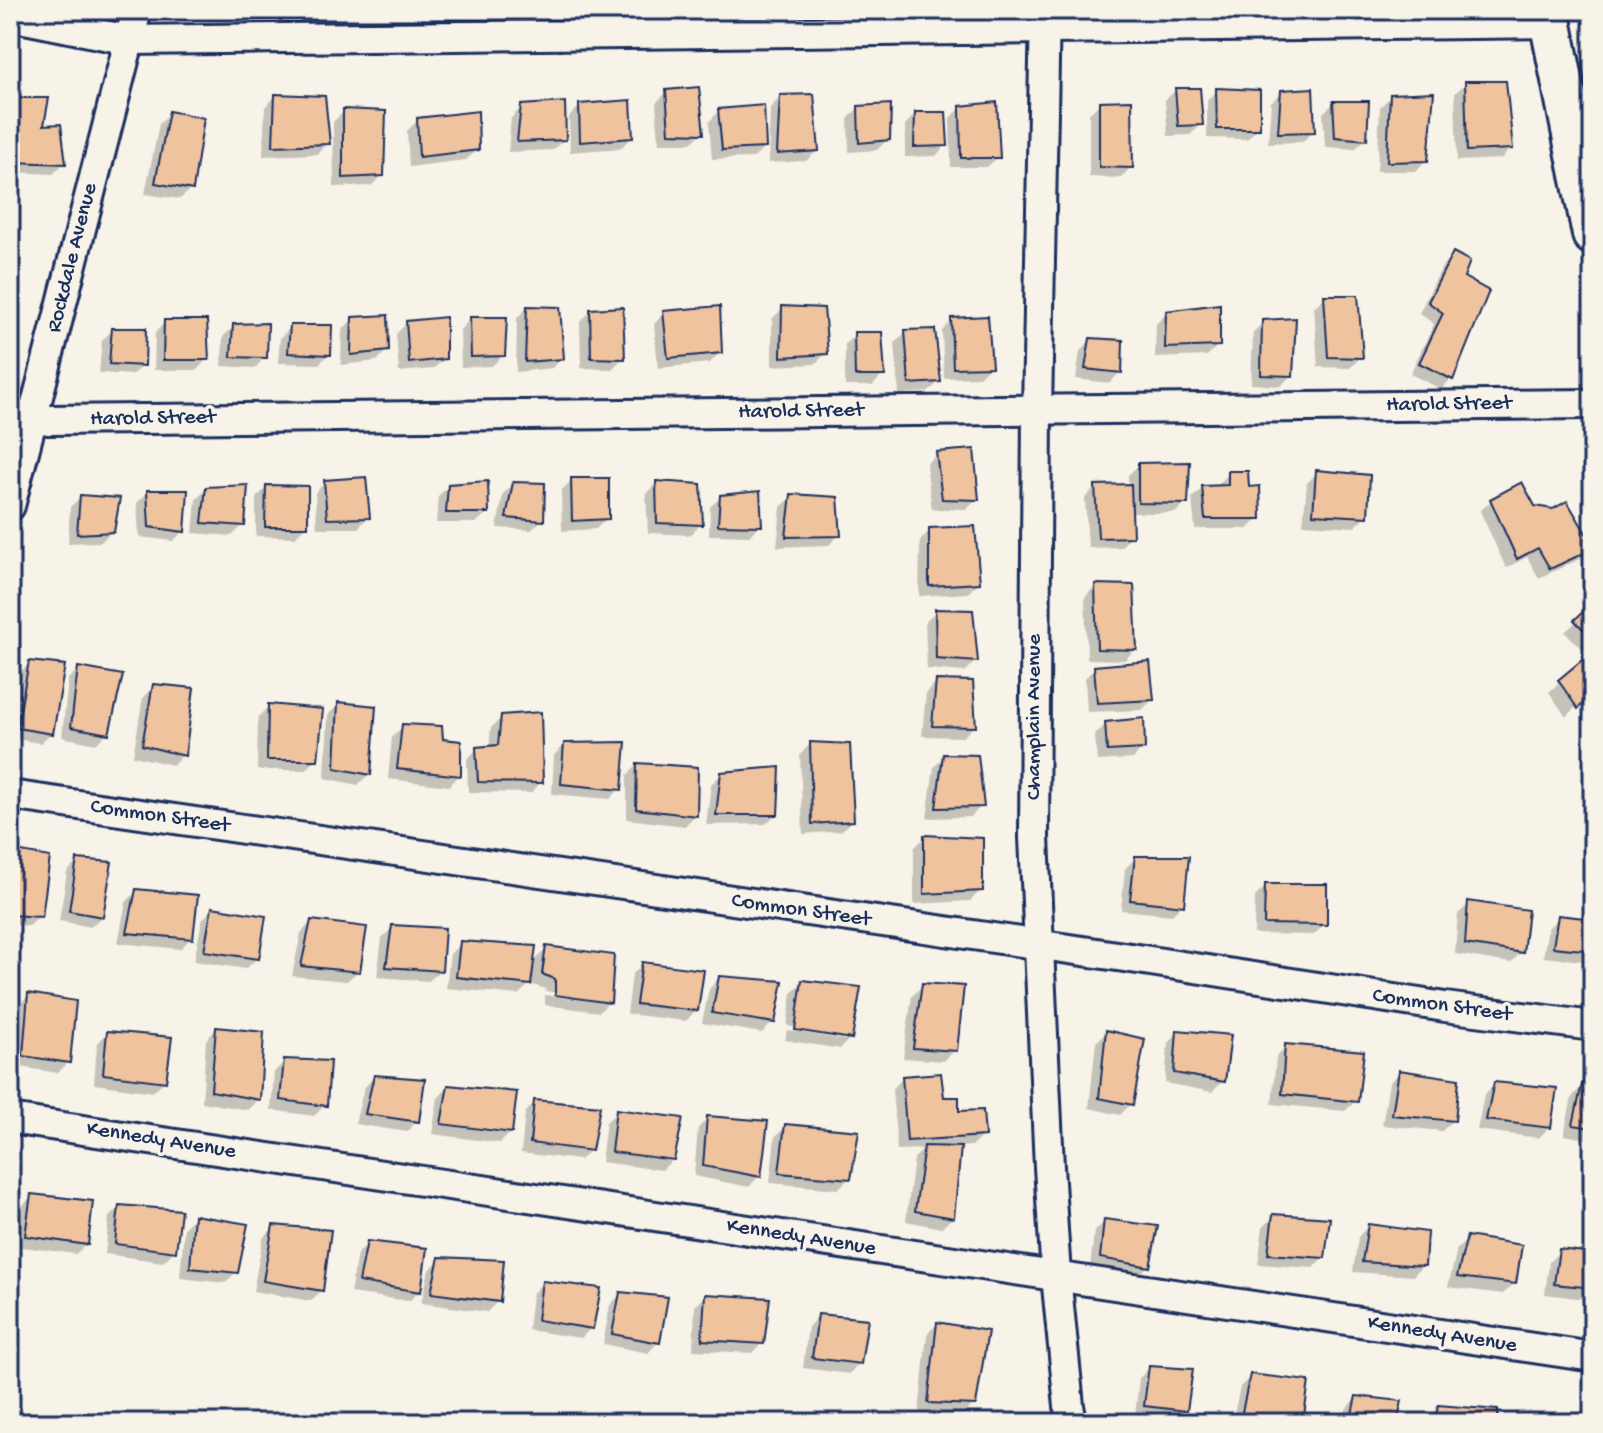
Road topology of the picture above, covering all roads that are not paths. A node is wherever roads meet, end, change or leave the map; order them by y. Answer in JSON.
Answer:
{"nodes":[{"id":1,"x":137,"y":10,"type":"edge"},
{"id":2,"x":10,"y":16,"type":"edge"},
{"id":3,"x":1550,"y":17,"type":"edge"},
{"id":4,"x":1045,"y":20,"type":"edge"},
{"id":5,"x":129,"y":40,"type":"junction"},
{"id":6,"x":1593,"y":234,"type":"edge"},
{"id":7,"x":1593,"y":404,"type":"edge"},
{"id":8,"x":1037,"y":410,"type":"junction"},
{"id":9,"x":21,"y":416,"type":"edge"},
{"id":10,"x":10,"y":506,"type":"edge"},
{"id":11,"x":10,"y":795,"type":"edge"},
{"id":12,"x":1039,"y":946,"type":"junction"},
{"id":13,"x":1593,"y":1026,"type":"edge"},
{"id":14,"x":10,"y":1119,"type":"edge"},
{"id":15,"x":1056,"y":1276,"type":"junction"},
{"id":16,"x":1593,"y":1357,"type":"edge"},
{"id":17,"x":1072,"y":1423,"type":"edge"}],
"edges":[{"from":1,"to":5,"type":"street","name":"Rockdale Avenue"},
{"from":2,"to":5,"type":"street"},
{"from":3,"to":4,"type":"street"},
{"from":3,"to":6,"type":"main road"},
{"from":4,"to":5,"type":"street"},
{"from":4,"to":8,"type":"street","name":"Champlain Avenue"},
{"from":5,"to":9,"type":"street","name":"Rockdale Avenue"},
{"from":7,"to":8,"type":"street","name":"Harold Street"},
{"from":8,"to":9,"type":"street","name":"Harold Street"},
{"from":8,"to":12,"type":"street","name":"Champlain Avenue"},
{"from":9,"to":10,"type":"street","name":"Rockdale Avenue"},
{"from":11,"to":12,"type":"street","name":"Common Street"},
{"from":12,"to":13,"type":"street","name":"Common Street"},
{"from":12,"to":15,"type":"street","name":"Champlain Avenue"},
{"from":14,"to":15,"type":"street","name":"Kennedy Avenue"},
{"from":15,"to":16,"type":"street","name":"Kennedy Avenue"},
{"from":15,"to":17,"type":"street","name":"Champlain Avenue"}]}
